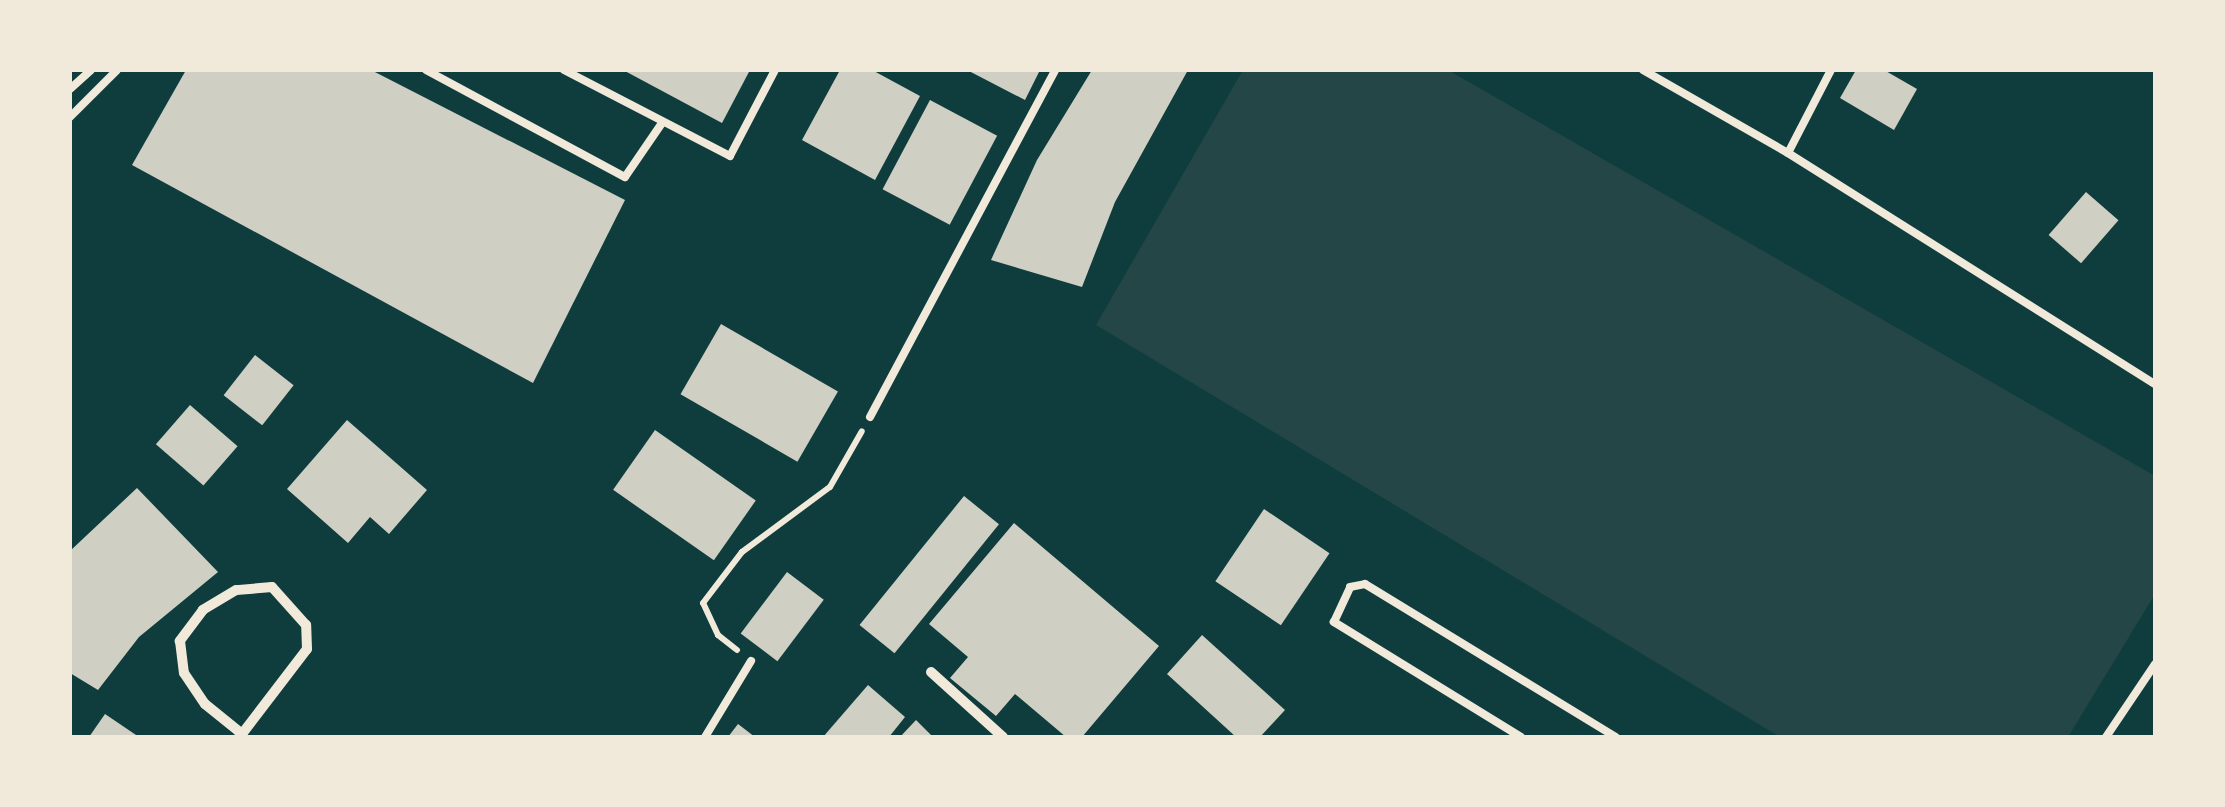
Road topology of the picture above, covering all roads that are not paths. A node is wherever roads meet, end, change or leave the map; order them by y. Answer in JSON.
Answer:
{"nodes":[{"id":1,"x":90,"y":70,"type":"edge"},
{"id":2,"x":117,"y":70,"type":"edge"},
{"id":3,"x":426,"y":70,"type":"edge"},
{"id":4,"x":564,"y":70,"type":"edge"},
{"id":5,"x":775,"y":70,"type":"edge"},
{"id":6,"x":1055,"y":70,"type":"edge"},
{"id":7,"x":1643,"y":70,"type":"edge"},
{"id":8,"x":1831,"y":70,"type":"edge"},
{"id":9,"x":70,"y":89,"type":"edge"},
{"id":10,"x":70,"y":117,"type":"edge"},
{"id":11,"x":662,"y":123,"type":"junction"},
{"id":12,"x":1788,"y":153,"type":"junction"},
{"id":13,"x":2155,"y":384,"type":"edge"},
{"id":14,"x":870,"y":417,"type":"road end"},
{"id":15,"x":750,"y":661,"type":"road end"},
{"id":16,"x":2155,"y":664,"type":"edge"},
{"id":17,"x":931,"y":672,"type":"dead end"},
{"id":18,"x":240,"y":736,"type":"edge"},
{"id":19,"x":705,"y":737,"type":"edge"},
{"id":20,"x":1003,"y":737,"type":"edge"},
{"id":21,"x":1522,"y":737,"type":"edge"},
{"id":22,"x":1616,"y":737,"type":"edge"},
{"id":23,"x":2106,"y":737,"type":"edge"}],
"edges":[{"from":1,"to":9,"type":"lane"},
{"from":2,"to":10,"type":"lane"},
{"from":3,"to":11,"type":"lane"},
{"from":4,"to":11,"type":"lane"},
{"from":5,"to":11,"type":"lane"},
{"from":6,"to":14,"type":"lane"},
{"from":7,"to":12,"type":"lane"},
{"from":8,"to":12,"type":"lane"},
{"from":12,"to":13,"type":"lane"},
{"from":15,"to":19,"type":"lane"},
{"from":16,"to":23,"type":"lane"},
{"from":17,"to":20,"type":"street"},
{"from":18,"to":18,"type":"street"},
{"from":21,"to":22,"type":"lane"}]}
